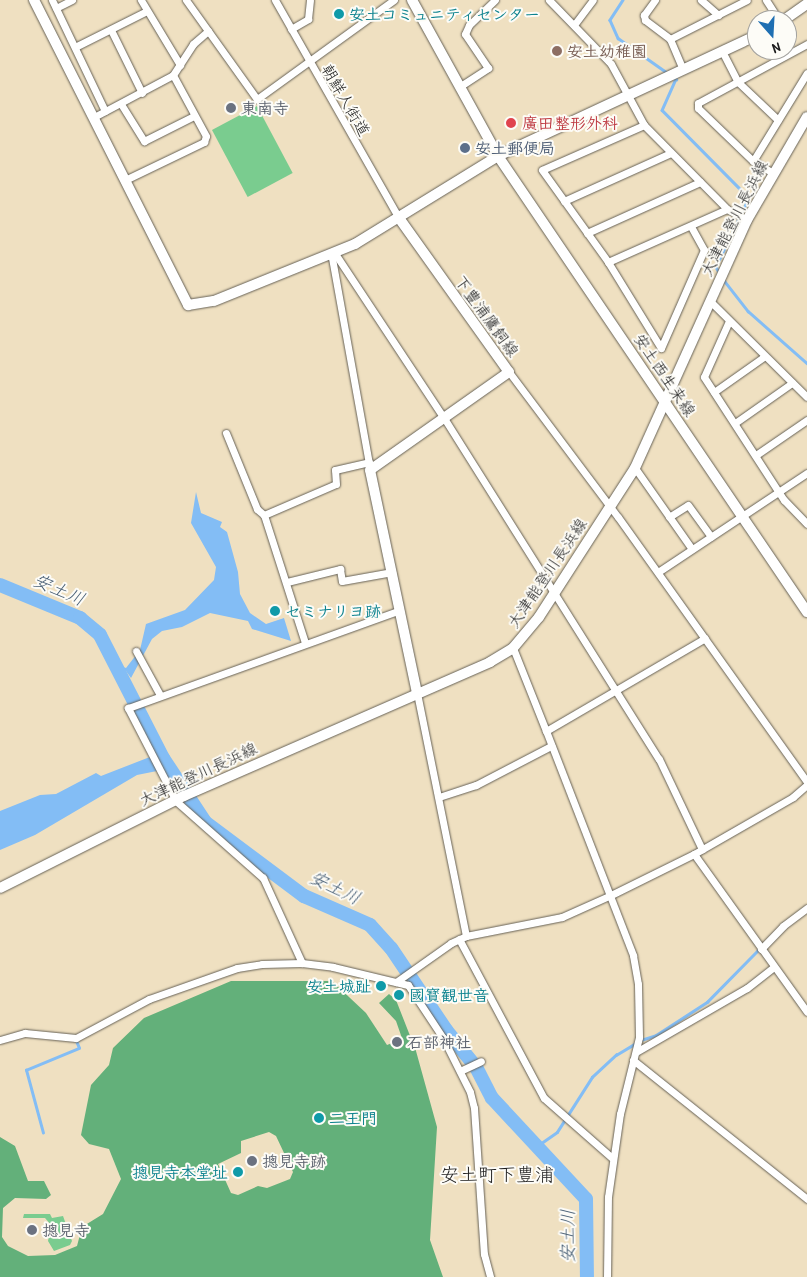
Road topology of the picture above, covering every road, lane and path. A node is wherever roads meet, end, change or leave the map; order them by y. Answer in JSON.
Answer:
{"nodes":[{"id":1,"x":34,"y":0,"type":"edge"},
{"id":2,"x":52,"y":0,"type":"edge"},
{"id":3,"x":72,"y":0,"type":"edge"},
{"id":4,"x":141,"y":0,"type":"edge"},
{"id":5,"x":186,"y":0,"type":"edge"},
{"id":6,"x":275,"y":0,"type":"edge"},
{"id":7,"x":310,"y":0,"type":"edge"},
{"id":8,"x":394,"y":0,"type":"edge"},
{"id":9,"x":412,"y":0,"type":"edge"},
{"id":10,"x":495,"y":0,"type":"edge"},
{"id":11,"x":549,"y":0,"type":"edge"},
{"id":12,"x":593,"y":0,"type":"edge"},
{"id":13,"x":655,"y":0,"type":"edge"},
{"id":14,"x":700,"y":0,"type":"edge"},
{"id":15,"x":747,"y":0,"type":"edge"},
{"id":16,"x":56,"y":8,"type":"junction"},
{"id":17,"x":147,"y":11,"type":"junction"},
{"id":18,"x":718,"y":15,"type":"junction"},
{"id":19,"x":574,"y":25,"type":"junction"},
{"id":20,"x":291,"y":29,"type":"junction"},
{"id":21,"x":111,"y":30,"type":"junction"},
{"id":22,"x":208,"y":31,"type":"junction"},
{"id":23,"x":670,"y":39,"type":"junction"},
{"id":24,"x":747,"y":39,"type":"edge"},
{"id":25,"x":807,"y":44,"type":"edge"},
{"id":26,"x":75,"y":47,"type":"junction"},
{"id":27,"x":722,"y":51,"type":"junction"},
{"id":28,"x":308,"y":62,"type":"junction"},
{"id":29,"x":180,"y":65,"type":"junction"},
{"id":30,"x":683,"y":69,"type":"junction"},
{"id":31,"x":807,"y":73,"type":"edge"},
{"id":32,"x":173,"y":75,"type":"junction"},
{"id":33,"x":738,"y":82,"type":"junction"},
{"id":34,"x":459,"y":87,"type":"junction"},
{"id":35,"x":142,"y":93,"type":"junction"},
{"id":36,"x":627,"y":96,"type":"junction"},
{"id":37,"x":121,"y":104,"type":"junction"},
{"id":38,"x":105,"y":111,"type":"junction"},
{"id":39,"x":194,"y":116,"type":"junction"},
{"id":40,"x":94,"y":117,"type":"junction"},
{"id":41,"x":807,"y":117,"type":"edge"},
{"id":42,"x":778,"y":120,"type":"junction"},
{"id":43,"x":644,"y":125,"type":"junction"},
{"id":44,"x":671,"y":153,"type":"junction"},
{"id":45,"x":498,"y":156,"type":"junction"},
{"id":46,"x":753,"y":160,"type":"junction"},
{"id":47,"x":773,"y":173,"type":"junction"},
{"id":48,"x":125,"y":180,"type":"junction"},
{"id":49,"x":700,"y":182,"type":"junction"},
{"id":50,"x":564,"y":201,"type":"junction"},
{"id":51,"x":727,"y":209,"type":"junction"},
{"id":52,"x":399,"y":218,"type":"junction"},
{"id":53,"x":747,"y":220,"type":"junction"},
{"id":54,"x":691,"y":227,"type":"junction"},
{"id":55,"x":587,"y":233,"type":"junction"},
{"id":56,"x":334,"y":252,"type":"junction"},
{"id":57,"x":608,"y":262,"type":"junction"},
{"id":58,"x":710,"y":301,"type":"junction"},
{"id":59,"x":729,"y":322,"type":"junction"},
{"id":60,"x":765,"y":356,"type":"junction"},
{"id":61,"x":509,"y":372,"type":"junction"},
{"id":62,"x":792,"y":382,"type":"junction"},
{"id":63,"x":714,"y":392,"type":"junction"},
{"id":64,"x":807,"y":398,"type":"edge"},
{"id":65,"x":664,"y":401,"type":"junction"},
{"id":66,"x":444,"y":418,"type":"junction"},
{"id":67,"x":807,"y":420,"type":"edge"},
{"id":68,"x":735,"y":423,"type":"junction"},
{"id":69,"x":226,"y":433,"type":"dead end"},
{"id":70,"x":756,"y":455,"type":"junction"},
{"id":71,"x":369,"y":466,"type":"junction"},
{"id":72,"x":635,"y":468,"type":"junction"},
{"id":73,"x":807,"y":473,"type":"edge"},
{"id":74,"x":780,"y":490,"type":"junction"},
{"id":75,"x":610,"y":507,"type":"junction"},
{"id":76,"x":264,"y":515,"type":"junction"},
{"id":77,"x":744,"y":515,"type":"junction"},
{"id":78,"x":669,"y":516,"type":"junction"},
{"id":79,"x":807,"y":524,"type":"edge"},
{"id":80,"x":711,"y":537,"type":"junction"},
{"id":81,"x":692,"y":549,"type":"junction"},
{"id":82,"x":392,"y":572,"type":"junction"},
{"id":83,"x":658,"y":572,"type":"junction"},
{"id":84,"x":287,"y":582,"type":"junction"},
{"id":85,"x":553,"y":594,"type":"junction"},
{"id":86,"x":400,"y":610,"type":"junction"},
{"id":87,"x":807,"y":612,"type":"edge"},
{"id":88,"x":705,"y":638,"type":"junction"},
{"id":89,"x":305,"y":643,"type":"junction"},
{"id":90,"x":513,"y":648,"type":"junction"},
{"id":91,"x":136,"y":651,"type":"dead end"},
{"id":92,"x":615,"y":691,"type":"junction"},
{"id":93,"x":417,"y":693,"type":"junction"},
{"id":94,"x":160,"y":695,"type":"junction"},
{"id":95,"x":546,"y":731,"type":"junction"},
{"id":96,"x":551,"y":746,"type":"junction"},
{"id":97,"x":807,"y":783,"type":"edge"},
{"id":98,"x":184,"y":797,"type":"junction"},
{"id":99,"x":439,"y":797,"type":"junction"},
{"id":100,"x":702,"y":849,"type":"junction"},
{"id":101,"x":694,"y":854,"type":"junction"},
{"id":102,"x":0,"y":888,"type":"edge"},
{"id":103,"x":609,"y":896,"type":"junction"},
{"id":104,"x":807,"y":908,"type":"edge"},
{"id":105,"x":463,"y":938,"type":"junction"},
{"id":106,"x":761,"y":949,"type":"junction"},
{"id":107,"x":302,"y":963,"type":"junction"},
{"id":108,"x":774,"y":967,"type":"junction"},
{"id":109,"x":398,"y":980,"type":"junction"},
{"id":110,"x":807,"y":1012,"type":"edge"},
{"id":111,"x":0,"y":1040,"type":"edge"},
{"id":112,"x":635,"y":1053,"type":"junction"},
{"id":113,"x":480,"y":1061,"type":"dead end"},
{"id":114,"x":460,"y":1070,"type":"junction"},
{"id":115,"x":612,"y":1158,"type":"junction"},
{"id":116,"x":807,"y":1199,"type":"edge"},
{"id":117,"x":490,"y":1277,"type":"edge"},
{"id":118,"x":607,"y":1277,"type":"edge"}],
"edges":[{"from":1,"to":40,"type":"main road"},
{"from":2,"to":16,"type":"street"},
{"from":3,"to":16,"type":"street"},
{"from":4,"to":17,"type":"street"},
{"from":5,"to":22,"type":"street"},
{"from":6,"to":20,"type":"street"},
{"from":7,"to":20,"type":"street"},
{"from":8,"to":28,"type":"street","name":"朝鮮人街道"},
{"from":9,"to":34,"type":"main road"},
{"from":10,"to":34,"type":"street"},
{"from":11,"to":19,"type":"street"},
{"from":12,"to":19,"type":"street"},
{"from":13,"to":23,"type":"street"},
{"from":14,"to":18,"type":"street"},
{"from":15,"to":18,"type":"street"},
{"from":16,"to":26,"type":"street"},
{"from":17,"to":21,"type":"street"},
{"from":17,"to":29,"type":"street"},
{"from":18,"to":23,"type":"street"},
{"from":19,"to":36,"type":"street"},
{"from":20,"to":28,"type":"street"},
{"from":21,"to":26,"type":"street"},
{"from":21,"to":35,"type":"street"},
{"from":22,"to":28,"type":"street"},
{"from":22,"to":29,"type":"street"},
{"from":23,"to":30,"type":"street"},
{"from":24,"to":27,"type":"main road"},
{"from":25,"to":33,"type":"street"},
{"from":26,"to":38,"type":"street"},
{"from":27,"to":30,"type":"main road"},
{"from":27,"to":33,"type":"street"},
{"from":28,"to":52,"type":"street","name":"朝鮮人街道"},
{"from":29,"to":32,"type":"street"},
{"from":30,"to":36,"type":"main road"},
{"from":31,"to":42,"type":"street"},
{"from":32,"to":35,"type":"street"},
{"from":32,"to":39,"type":"street"},
{"from":33,"to":42,"type":"street"},
{"from":33,"to":46,"type":"street"},
{"from":34,"to":45,"type":"main road"},
{"from":35,"to":37,"type":"street"},
{"from":36,"to":43,"type":"street"},
{"from":36,"to":45,"type":"main road"},
{"from":37,"to":38,"type":"street"},
{"from":37,"to":39,"type":"street"},
{"from":38,"to":40,"type":"street"},
{"from":39,"to":48,"type":"street"},
{"from":40,"to":48,"type":"main road"},
{"from":41,"to":47,"type":"main road","name":"大津能登川長浜線"},
{"from":42,"to":46,"type":"street"},
{"from":43,"to":44,"type":"street"},
{"from":43,"to":50,"type":"street"},
{"from":44,"to":49,"type":"street"},
{"from":44,"to":50,"type":"street"},
{"from":45,"to":52,"type":"main road"},
{"from":45,"to":65,"type":"main road","name":"安土西生来線"},
{"from":46,"to":47,"type":"street"},
{"from":47,"to":53,"type":"main road","name":"大津能登川長浜線"},
{"from":48,"to":56,"type":"main road"},
{"from":49,"to":51,"type":"street"},
{"from":49,"to":55,"type":"street"},
{"from":50,"to":55,"type":"street"},
{"from":51,"to":53,"type":"street"},
{"from":51,"to":54,"type":"street"},
{"from":52,"to":56,"type":"main road"},
{"from":52,"to":61,"type":"main road","name":"下豊浦鷹飼線"},
{"from":53,"to":58,"type":"main road","name":"大津能登川長浜線"},
{"from":54,"to":57,"type":"street"},
{"from":54,"to":57,"type":"street"},
{"from":55,"to":57,"type":"street"},
{"from":56,"to":66,"type":"street"},
{"from":56,"to":71,"type":"street"},
{"from":58,"to":59,"type":"street"},
{"from":58,"to":65,"type":"main road","name":"大津能登川長浜線"},
{"from":59,"to":60,"type":"street"},
{"from":59,"to":63,"type":"street"},
{"from":60,"to":62,"type":"street"},
{"from":60,"to":63,"type":"street"},
{"from":61,"to":66,"type":"main road","name":"下豊浦鷹飼線"},
{"from":61,"to":75,"type":"street"},
{"from":62,"to":64,"type":"street"},
{"from":62,"to":68,"type":"street"},
{"from":63,"to":68,"type":"street"},
{"from":65,"to":72,"type":"main road","name":"大津能登川長浜線"},
{"from":65,"to":77,"type":"main road","name":"安土西生来線"},
{"from":66,"to":71,"type":"main road","name":"下豊浦鷹飼線"},
{"from":66,"to":85,"type":"street"},
{"from":67,"to":70,"type":"street"},
{"from":68,"to":70,"type":"street"},
{"from":69,"to":76,"type":"street"},
{"from":70,"to":74,"type":"street"},
{"from":71,"to":76,"type":"street"},
{"from":71,"to":82,"type":"main road"},
{"from":72,"to":75,"type":"main road","name":"大津能登川長浜線"},
{"from":72,"to":78,"type":"street"},
{"from":73,"to":74,"type":"street"},
{"from":74,"to":77,"type":"street"},
{"from":74,"to":79,"type":"street"},
{"from":75,"to":83,"type":"street"},
{"from":75,"to":85,"type":"main road","name":"大津能登川長浜線"},
{"from":76,"to":84,"type":"street"},
{"from":77,"to":80,"type":"street"},
{"from":77,"to":87,"type":"main road","name":"安土西生来線"},
{"from":78,"to":80,"type":"street"},
{"from":78,"to":81,"type":"street"},
{"from":80,"to":81,"type":"street"},
{"from":81,"to":83,"type":"street"},
{"from":82,"to":84,"type":"street"},
{"from":82,"to":86,"type":"main road"},
{"from":83,"to":88,"type":"street"},
{"from":84,"to":89,"type":"street"},
{"from":85,"to":90,"type":"main road","name":"大津能登川長浜線"},
{"from":85,"to":92,"type":"street"},
{"from":86,"to":89,"type":"street"},
{"from":86,"to":93,"type":"main road"},
{"from":88,"to":92,"type":"street"},
{"from":88,"to":97,"type":"street"},
{"from":89,"to":94,"type":"street"},
{"from":90,"to":93,"type":"main road","name":"大津能登川長浜線"},
{"from":90,"to":95,"type":"street"},
{"from":91,"to":94,"type":"street"},
{"from":92,"to":95,"type":"street"},
{"from":92,"to":100,"type":"street"},
{"from":93,"to":98,"type":"main road","name":"大津能登川長浜線"},
{"from":93,"to":99,"type":"street"},
{"from":94,"to":98,"type":"street"},
{"from":95,"to":96,"type":"street"},
{"from":96,"to":99,"type":"street"},
{"from":96,"to":103,"type":"street"},
{"from":97,"to":100,"type":"street"},
{"from":98,"to":102,"type":"main road","name":"大津能登川長浜線"},
{"from":98,"to":107,"type":"street"},
{"from":99,"to":105,"type":"street"},
{"from":100,"to":101,"type":"street"},
{"from":101,"to":103,"type":"street"},
{"from":101,"to":106,"type":"street"},
{"from":103,"to":105,"type":"street"},
{"from":103,"to":112,"type":"street"},
{"from":104,"to":106,"type":"street"},
{"from":105,"to":109,"type":"street"},
{"from":105,"to":115,"type":"street"},
{"from":106,"to":108,"type":"street"},
{"from":107,"to":109,"type":"street"},
{"from":107,"to":111,"type":"street"},
{"from":108,"to":110,"type":"street"},
{"from":108,"to":112,"type":"street"},
{"from":109,"to":114,"type":"street"},
{"from":112,"to":115,"type":"street"},
{"from":112,"to":116,"type":"street"},
{"from":113,"to":114,"type":"street"},
{"from":114,"to":117,"type":"street"},
{"from":115,"to":118,"type":"street"}]}
